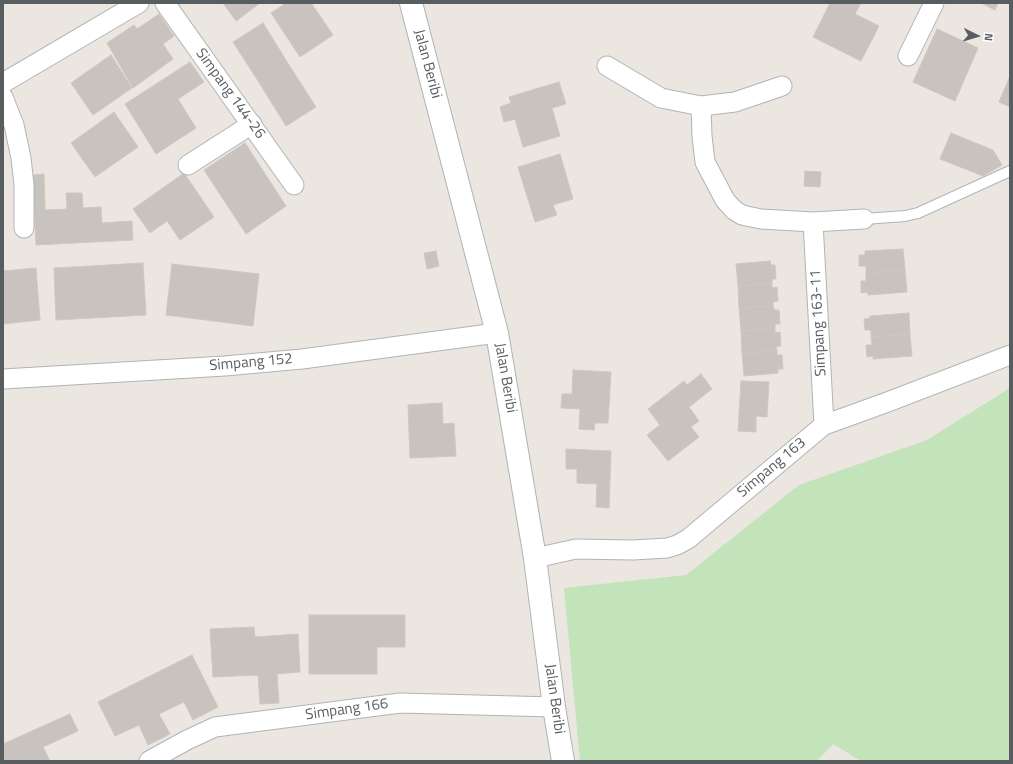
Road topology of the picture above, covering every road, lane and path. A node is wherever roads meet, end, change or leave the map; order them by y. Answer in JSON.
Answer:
{"nodes":[{"id":1,"x":139,"y":3,"type":"edge"},
{"id":2,"x":165,"y":3,"type":"edge"},
{"id":3,"x":410,"y":3,"type":"edge"},
{"id":4,"x":934,"y":3,"type":"edge"},
{"id":5,"x":908,"y":56,"type":"dead end"},
{"id":6,"x":607,"y":66,"type":"dead end"},
{"id":7,"x":3,"y":83,"type":"edge"},
{"id":8,"x":782,"y":86,"type":"dead end"},
{"id":9,"x":3,"y":97,"type":"edge"},
{"id":10,"x":701,"y":106,"type":"junction"},
{"id":11,"x":252,"y":124,"type":"junction"},
{"id":12,"x":188,"y":165,"type":"dead end"},
{"id":13,"x":1010,"y":171,"type":"edge"},
{"id":14,"x":294,"y":185,"type":"dead end"},
{"id":15,"x":864,"y":219,"type":"joint"},
{"id":16,"x":814,"y":222,"type":"junction"},
{"id":17,"x":24,"y":228,"type":"dead end"},
{"id":18,"x":497,"y":332,"type":"junction"},
{"id":19,"x":1010,"y":355,"type":"edge"},
{"id":20,"x":3,"y":379,"type":"edge"},
{"id":21,"x":824,"y":425,"type":"junction"},
{"id":22,"x":535,"y":558,"type":"junction"},
{"id":23,"x":554,"y":707,"type":"junction"},
{"id":24,"x":149,"y":761,"type":"edge"},
{"id":25,"x":563,"y":761,"type":"edge"}],
"edges":[{"from":1,"to":7,"type":"street"},
{"from":2,"to":11,"type":"street","name":"Simpang 144-26"},
{"from":3,"to":18,"type":"main road","name":"Jalan Beribi"},
{"from":4,"to":5,"type":"street"},
{"from":6,"to":10,"type":"street"},
{"from":8,"to":10,"type":"street"},
{"from":9,"to":17,"type":"street"},
{"from":10,"to":16,"type":"street"},
{"from":11,"to":12,"type":"street"},
{"from":11,"to":14,"type":"street","name":"Simpang 144-26"},
{"from":13,"to":15,"type":"lane"},
{"from":15,"to":16,"type":"street"},
{"from":16,"to":21,"type":"street","name":"Simpang 163-11"},
{"from":18,"to":20,"type":"street","name":"Simpang 152"},
{"from":18,"to":22,"type":"main road","name":"Jalan Beribi"},
{"from":19,"to":21,"type":"street","name":"Simpang 163"},
{"from":21,"to":22,"type":"street","name":"Simpang 163"},
{"from":22,"to":23,"type":"main road","name":"Jalan Beribi"},
{"from":23,"to":24,"type":"street","name":"Simpang 166"},
{"from":23,"to":25,"type":"main road","name":"Jalan Beribi"}]}
